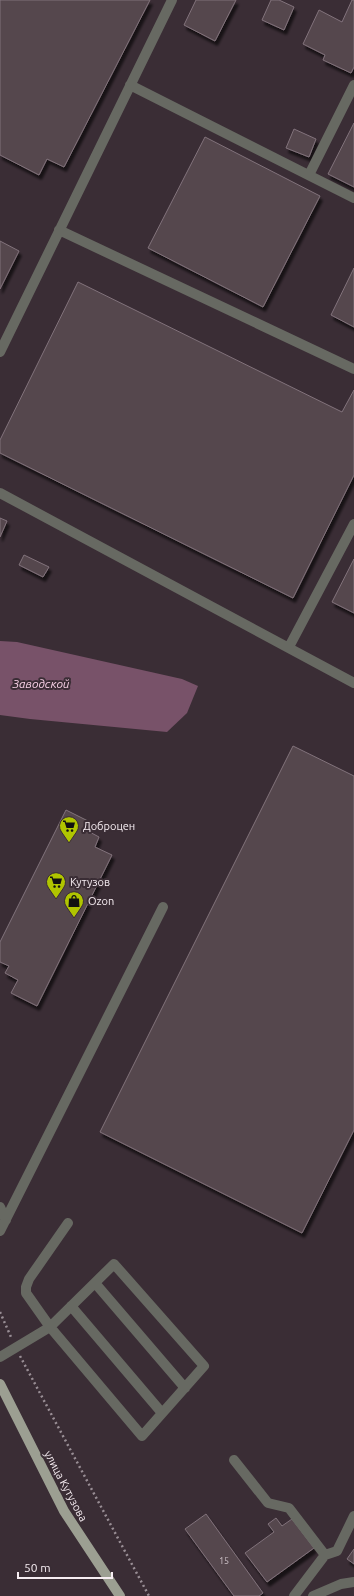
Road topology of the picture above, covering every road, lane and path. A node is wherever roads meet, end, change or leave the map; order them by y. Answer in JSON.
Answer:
{"nodes":[{"id":1,"x":172,"y":0,"type":"edge"},
{"id":2,"x":130,"y":85,"type":"junction"},
{"id":3,"x":354,"y":85,"type":"edge"},
{"id":4,"x":309,"y":176,"type":"junction"},
{"id":5,"x":354,"y":198,"type":"edge"},
{"id":6,"x":59,"y":230,"type":"junction"},
{"id":7,"x":0,"y":352,"type":"edge"},
{"id":8,"x":354,"y":369,"type":"edge"},
{"id":9,"x":0,"y":493,"type":"edge"},
{"id":10,"x":354,"y":524,"type":"edge"},
{"id":11,"x":289,"y":648,"type":"junction"},
{"id":12,"x":354,"y":683,"type":"edge"},
{"id":13,"x":164,"y":907,"type":"dead end"},
{"id":14,"x":0,"y":1207,"type":"edge"},
{"id":15,"x":6,"y":1220,"type":"junction"},
{"id":16,"x":68,"y":1223,"type":"dead end"},
{"id":17,"x":0,"y":1231,"type":"edge"},
{"id":18,"x":95,"y":1283,"type":"junction"},
{"id":19,"x":71,"y":1306,"type":"junction"},
{"id":20,"x":0,"y":1312,"type":"edge"},
{"id":21,"x":50,"y":1327,"type":"junction"},
{"id":22,"x":16,"y":1348,"type":"junction"},
{"id":23,"x":0,"y":1357,"type":"edge"},
{"id":24,"x":0,"y":1384,"type":"edge"},
{"id":25,"x":185,"y":1388,"type":"junction"},
{"id":26,"x":162,"y":1413,"type":"junction"},
{"id":27,"x":234,"y":1460,"type":"dead end"},
{"id":28,"x":354,"y":1516,"type":"edge"},
{"id":29,"x":324,"y":1555,"type":"junction"},
{"id":30,"x":354,"y":1582,"type":"edge"},
{"id":31,"x":120,"y":1596,"type":"edge"},
{"id":32,"x":148,"y":1596,"type":"edge"},
{"id":33,"x":294,"y":1596,"type":"edge"},
{"id":34,"x":313,"y":1596,"type":"edge"}],
"edges":[{"from":1,"to":2,"type":"lane"},
{"from":2,"to":4,"type":"lane"},
{"from":2,"to":6,"type":"lane"},
{"from":3,"to":4,"type":"lane"},
{"from":4,"to":5,"type":"lane"},
{"from":6,"to":7,"type":"lane"},
{"from":6,"to":8,"type":"lane"},
{"from":9,"to":11,"type":"lane"},
{"from":10,"to":11,"type":"lane"},
{"from":11,"to":12,"type":"lane"},
{"from":13,"to":15,"type":"lane"},
{"from":14,"to":15,"type":"lane"},
{"from":15,"to":17,"type":"lane"},
{"from":16,"to":21,"type":"lane"},
{"from":18,"to":19,"type":"lane"},
{"from":18,"to":25,"type":"lane"},
{"from":18,"to":25,"type":"lane"},
{"from":19,"to":21,"type":"lane"},
{"from":19,"to":26,"type":"lane"},
{"from":20,"to":22,"type":"path"},
{"from":21,"to":22,"type":"lane"},
{"from":21,"to":26,"type":"lane"},
{"from":22,"to":23,"type":"lane"},
{"from":22,"to":32,"type":"path"},
{"from":24,"to":31,"type":"main road","name":"улица Кутузова"},
{"from":25,"to":26,"type":"lane"},
{"from":27,"to":29,"type":"lane"},
{"from":28,"to":29,"type":"lane"},
{"from":29,"to":33,"type":"lane"},
{"from":30,"to":34,"type":"lane"}]}
